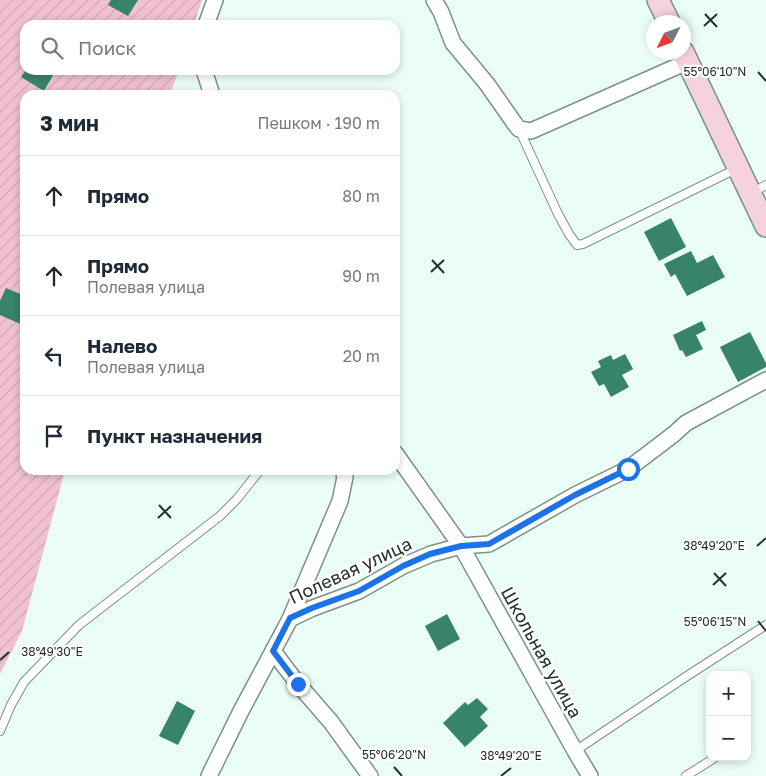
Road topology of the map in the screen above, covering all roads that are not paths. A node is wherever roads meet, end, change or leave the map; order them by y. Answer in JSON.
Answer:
{"nodes":[{"id":1,"x":434,"y":0,"type":"edge"},
{"id":2,"x":658,"y":0,"type":"edge"},
{"id":3,"x":211,"y":1,"type":"edge"},
{"id":4,"x":666,"y":15,"type":"edge"},
{"id":5,"x":207,"y":20,"type":"edge"},
{"id":6,"x":679,"y":60,"type":"edge"},
{"id":7,"x":686,"y":60,"type":"edge"},
{"id":8,"x":206,"y":75,"type":"edge"},
{"id":9,"x":210,"y":90,"type":"edge"},
{"id":10,"x":519,"y":129,"type":"junction"},
{"id":11,"x":738,"y":168,"type":"junction"},
{"id":12,"x":758,"y":189,"type":"edge"},
{"id":13,"x":766,"y":226,"type":"edge"},
{"id":14,"x":766,"y":380,"type":"edge"},
{"id":15,"x":400,"y":460,"type":"edge"},
{"id":16,"x":256,"y":475,"type":"edge"},
{"id":17,"x":344,"y":475,"type":"edge"},
{"id":18,"x":461,"y":546,"type":"junction"},
{"id":19,"x":290,"y":618,"type":"junction"},
{"id":20,"x":766,"y":625,"type":"edge"},
{"id":21,"x":273,"y":651,"type":"junction"},
{"id":22,"x":0,"y":731,"type":"edge"},
{"id":23,"x":575,"y":751,"type":"junction"},
{"id":24,"x":710,"y":761,"type":"edge"},
{"id":25,"x":209,"y":776,"type":"edge"},
{"id":26,"x":370,"y":776,"type":"edge"},
{"id":27,"x":590,"y":776,"type":"edge"},
{"id":28,"x":686,"y":776,"type":"edge"}],
"edges":[{"from":1,"to":10,"type":"street"},
{"from":2,"to":4,"type":"street"},
{"from":3,"to":5,"type":"street"},
{"from":6,"to":10,"type":"street"},
{"from":7,"to":11,"type":"street"},
{"from":8,"to":9,"type":"street"},
{"from":10,"to":11,"type":"lane"},
{"from":11,"to":12,"type":"street"},
{"from":12,"to":13,"type":"street"},
{"from":14,"to":18,"type":"street","name":"Полевая улица"},
{"from":15,"to":18,"type":"street","name":"Школьная улица"},
{"from":16,"to":22,"type":"lane"},
{"from":17,"to":19,"type":"street"},
{"from":18,"to":19,"type":"street","name":"Полевая улица"},
{"from":18,"to":23,"type":"street","name":"Школьная улица"},
{"from":19,"to":21,"type":"street","name":"Полевая улица"},
{"from":20,"to":23,"type":"lane"},
{"from":21,"to":25,"type":"street","name":"Полевая улица"},
{"from":21,"to":26,"type":"street"},
{"from":23,"to":27,"type":"street","name":"Школьная улица"},
{"from":24,"to":28,"type":"lane"}]}
